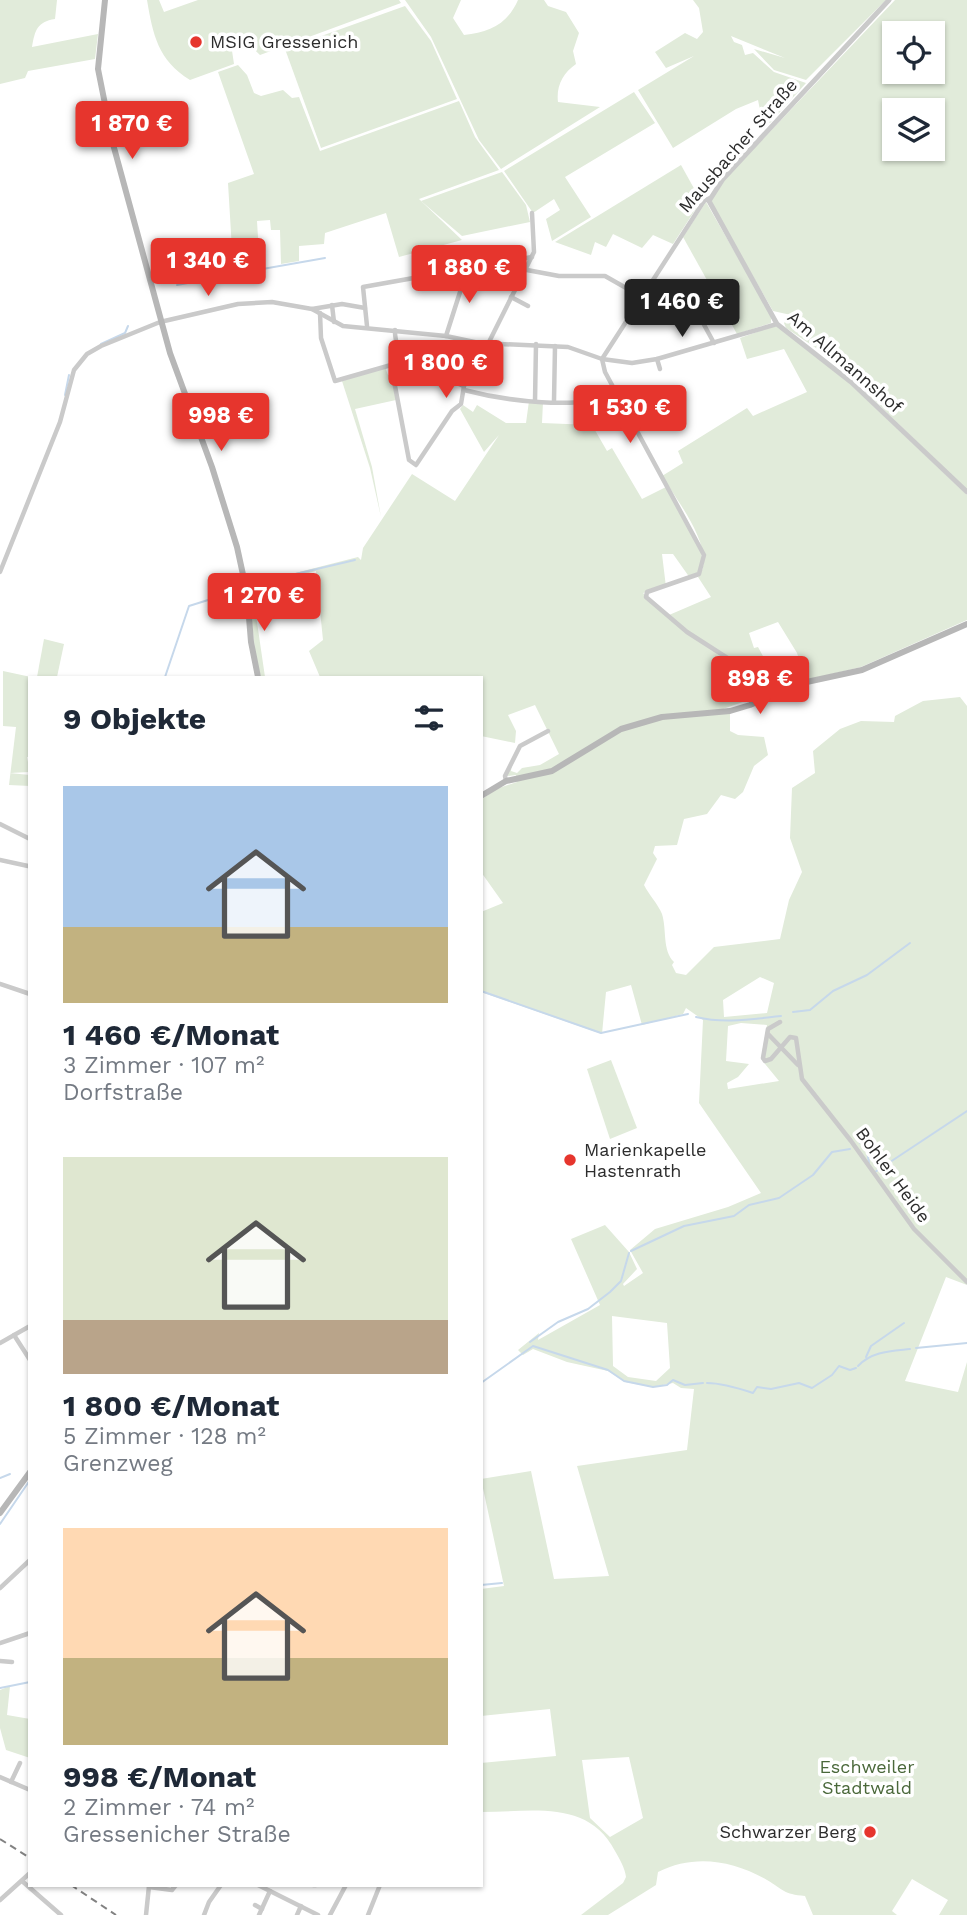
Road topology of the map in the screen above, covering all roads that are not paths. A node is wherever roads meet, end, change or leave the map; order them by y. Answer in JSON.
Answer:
{"nodes":[{"id":1,"x":105,"y":0,"type":"edge"},
{"id":2,"x":889,"y":0,"type":"edge"},
{"id":3,"x":707,"y":199,"type":"junction"},
{"id":4,"x":532,"y":213,"type":"dead end"},
{"id":5,"x":532,"y":257,"type":"junction"},
{"id":6,"x":468,"y":266,"type":"junction"},
{"id":7,"x":527,"y":270,"type":"junction"},
{"id":8,"x":701,"y":295,"type":"dead end"},
{"id":9,"x":642,"y":297,"type":"junction"},
{"id":10,"x":511,"y":298,"type":"junction"},
{"id":11,"x":691,"y":302,"type":"junction"},
{"id":12,"x":332,"y":305,"type":"junction"},
{"id":13,"x":528,"y":306,"type":"dead end"},
{"id":14,"x":365,"y":308,"type":"junction"},
{"id":15,"x":312,"y":309,"type":"junction"},
{"id":16,"x":320,"y":313,"type":"junction"},
{"id":17,"x":667,"y":316,"type":"dead end"},
{"id":18,"x":160,"y":322,"type":"junction"},
{"id":19,"x":334,"y":322,"type":"junction"},
{"id":20,"x":777,"y":324,"type":"junction"},
{"id":21,"x":367,"y":326,"type":"junction"},
{"id":22,"x":395,"y":331,"type":"junction"},
{"id":23,"x":446,"y":336,"type":"junction"},
{"id":24,"x":486,"y":343,"type":"junction"},
{"id":25,"x":714,"y":343,"type":"junction"},
{"id":26,"x":536,"y":344,"type":"junction"},
{"id":27,"x":555,"y":346,"type":"junction"},
{"id":28,"x":405,"y":354,"type":"junction"},
{"id":29,"x":602,"y":359,"type":"junction"},
{"id":30,"x":657,"y":359,"type":"junction"},
{"id":31,"x":391,"y":365,"type":"junction"},
{"id":32,"x":660,"y":369,"type":"dead end"},
{"id":33,"x":464,"y":388,"type":"junction"},
{"id":34,"x":617,"y":393,"type":"junction"},
{"id":35,"x":535,"y":401,"type":"junction"},
{"id":36,"x":554,"y":401,"type":"junction"},
{"id":37,"x":967,"y":492,"type":"edge"},
{"id":38,"x":0,"y":572,"type":"edge"},
{"id":39,"x":967,"y":624,"type":"edge"},
{"id":40,"x":258,"y":676,"type":"edge"},
{"id":41,"x":779,"y":691,"type":"junction"},
{"id":42,"x":548,"y":732,"type":"dead end"},
{"id":43,"x":506,"y":781,"type":"junction"},
{"id":44,"x":483,"y":795,"type":"edge"},
{"id":45,"x":0,"y":824,"type":"edge"},
{"id":46,"x":28,"y":838,"type":"edge"},
{"id":47,"x":0,"y":860,"type":"edge"},
{"id":48,"x":28,"y":866,"type":"dead end"},
{"id":49,"x":0,"y":984,"type":"edge"},
{"id":50,"x":28,"y":993,"type":"edge"},
{"id":51,"x":780,"y":1022,"type":"dead end"},
{"id":52,"x":767,"y":1034,"type":"junction"},
{"id":53,"x":782,"y":1046,"type":"junction"},
{"id":54,"x":799,"y":1066,"type":"junction"},
{"id":55,"x":967,"y":1282,"type":"edge"},
{"id":56,"x":28,"y":1327,"type":"edge"},
{"id":57,"x":15,"y":1335,"type":"junction"},
{"id":58,"x":0,"y":1343,"type":"edge"},
{"id":59,"x":28,"y":1357,"type":"edge"},
{"id":60,"x":28,"y":1475,"type":"edge"},
{"id":61,"x":0,"y":1513,"type":"edge"},
{"id":62,"x":28,"y":1562,"type":"edge"},
{"id":63,"x":0,"y":1588,"type":"edge"},
{"id":64,"x":28,"y":1634,"type":"edge"},
{"id":65,"x":0,"y":1643,"type":"edge"},
{"id":66,"x":0,"y":1661,"type":"edge"},
{"id":67,"x":12,"y":1662,"type":"dead end"},
{"id":68,"x":20,"y":1763,"type":"dead end"},
{"id":69,"x":0,"y":1777,"type":"edge"},
{"id":70,"x":11,"y":1782,"type":"junction"},
{"id":71,"x":28,"y":1789,"type":"edge"},
{"id":72,"x":28,"y":1875,"type":"edge"},
{"id":73,"x":22,"y":1881,"type":"junction"},
{"id":74,"x":28,"y":1886,"type":"edge"},
{"id":75,"x":29,"y":1887,"type":"edge"},
{"id":76,"x":149,"y":1887,"type":"edge"},
{"id":77,"x":157,"y":1887,"type":"edge"},
{"id":78,"x":174,"y":1887,"type":"edge"},
{"id":79,"x":220,"y":1887,"type":"edge"},
{"id":80,"x":262,"y":1887,"type":"edge"},
{"id":81,"x":345,"y":1887,"type":"edge"},
{"id":82,"x":379,"y":1887,"type":"edge"},
{"id":83,"x":271,"y":1891,"type":"junction"},
{"id":84,"x":0,"y":1900,"type":"edge"},
{"id":85,"x":255,"y":1905,"type":"dead end"},
{"id":86,"x":301,"y":1906,"type":"junction"},
{"id":87,"x":262,"y":1909,"type":"junction"},
{"id":88,"x":61,"y":1915,"type":"edge"},
{"id":89,"x":146,"y":1915,"type":"edge"},
{"id":90,"x":205,"y":1915,"type":"edge"},
{"id":91,"x":259,"y":1915,"type":"edge"},
{"id":92,"x":297,"y":1915,"type":"edge"},
{"id":93,"x":318,"y":1915,"type":"edge"},
{"id":94,"x":330,"y":1915,"type":"edge"},
{"id":95,"x":368,"y":1915,"type":"edge"}],
"edges":[{"from":1,"to":18,"type":"main road"},
{"from":2,"to":3,"type":"street","name":"Mausbacher Straße"},
{"from":3,"to":9,"type":"street","name":"Mausbacher Straße"},
{"from":3,"to":20,"type":"street","name":"Am Allmannshof"},
{"from":4,"to":5,"type":"street"},
{"from":5,"to":6,"type":"street"},
{"from":5,"to":7,"type":"street"},
{"from":6,"to":14,"type":"street"},
{"from":6,"to":23,"type":"street"},
{"from":7,"to":9,"type":"street"},
{"from":7,"to":10,"type":"street"},
{"from":8,"to":11,"type":"street"},
{"from":9,"to":29,"type":"street","name":"Mausbacher Straße"},
{"from":10,"to":13,"type":"street"},
{"from":10,"to":24,"type":"street"},
{"from":11,"to":17,"type":"street"},
{"from":11,"to":25,"type":"street"},
{"from":12,"to":14,"type":"street"},
{"from":12,"to":15,"type":"street"},
{"from":12,"to":19,"type":"street"},
{"from":14,"to":21,"type":"street"},
{"from":15,"to":16,"type":"street"},
{"from":15,"to":18,"type":"street"},
{"from":16,"to":19,"type":"street"},
{"from":16,"to":31,"type":"street"},
{"from":18,"to":38,"type":"street"},
{"from":18,"to":40,"type":"main road"},
{"from":19,"to":21,"type":"street"},
{"from":20,"to":25,"type":"street"},
{"from":20,"to":37,"type":"street","name":"Am Allmannshof"},
{"from":21,"to":22,"type":"street"},
{"from":22,"to":23,"type":"street"},
{"from":22,"to":28,"type":"street"},
{"from":23,"to":24,"type":"street"},
{"from":24,"to":26,"type":"street"},
{"from":24,"to":33,"type":"street"},
{"from":25,"to":30,"type":"street"},
{"from":26,"to":27,"type":"street"},
{"from":26,"to":35,"type":"street"},
{"from":27,"to":29,"type":"street"},
{"from":27,"to":36,"type":"street"},
{"from":28,"to":31,"type":"street"},
{"from":28,"to":33,"type":"street"},
{"from":29,"to":30,"type":"street"},
{"from":29,"to":34,"type":"street"},
{"from":30,"to":32,"type":"street"},
{"from":31,"to":33,"type":"street"},
{"from":33,"to":35,"type":"street"},
{"from":34,"to":36,"type":"street"},
{"from":34,"to":41,"type":"street"},
{"from":35,"to":36,"type":"street"},
{"from":39,"to":41,"type":"main road"},
{"from":41,"to":43,"type":"main road"},
{"from":42,"to":43,"type":"street"},
{"from":43,"to":44,"type":"main road"},
{"from":45,"to":46,"type":"street"},
{"from":47,"to":48,"type":"street"},
{"from":49,"to":50,"type":"street"},
{"from":51,"to":52,"type":"street"},
{"from":52,"to":53,"type":"street"},
{"from":52,"to":53,"type":"street"},
{"from":53,"to":54,"type":"street"},
{"from":53,"to":54,"type":"street"},
{"from":54,"to":55,"type":"street","name":"Bohler Heide"},
{"from":56,"to":57,"type":"street"},
{"from":57,"to":58,"type":"street"},
{"from":57,"to":59,"type":"street"},
{"from":60,"to":61,"type":"main road"},
{"from":62,"to":63,"type":"street"},
{"from":64,"to":65,"type":"street"},
{"from":66,"to":67,"type":"street"},
{"from":68,"to":70,"type":"street"},
{"from":69,"to":70,"type":"street"},
{"from":70,"to":71,"type":"street"},
{"from":72,"to":73,"type":"street"},
{"from":73,"to":74,"type":"street"},
{"from":73,"to":84,"type":"street"},
{"from":75,"to":88,"type":"street"},
{"from":76,"to":89,"type":"street"},
{"from":77,"to":78,"type":"street"},
{"from":79,"to":90,"type":"street"},
{"from":80,"to":83,"type":"street"},
{"from":81,"to":94,"type":"street"},
{"from":82,"to":95,"type":"street"},
{"from":83,"to":86,"type":"street"},
{"from":83,"to":87,"type":"street"},
{"from":85,"to":87,"type":"street"},
{"from":86,"to":92,"type":"street"},
{"from":86,"to":93,"type":"street"},
{"from":87,"to":91,"type":"street"}]}
